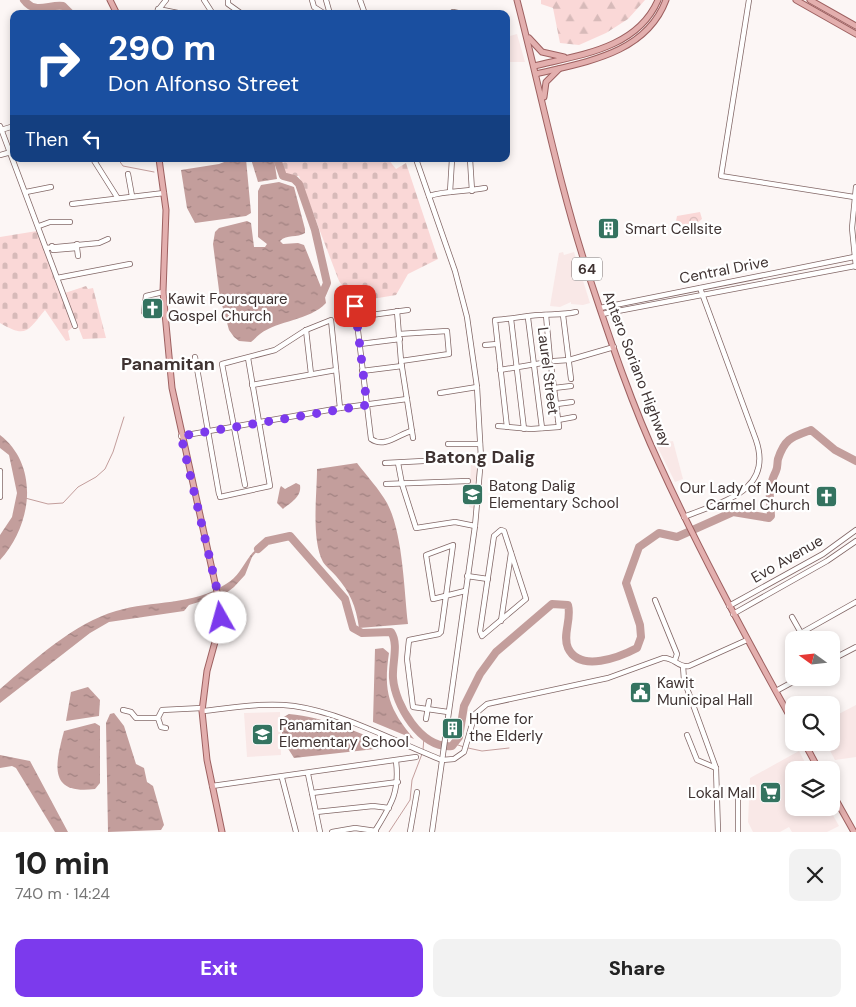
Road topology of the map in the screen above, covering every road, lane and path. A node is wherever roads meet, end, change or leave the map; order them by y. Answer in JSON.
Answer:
{"nodes":[{"id":1,"x":166,"y":0,"type":"edge"},
{"id":2,"x":228,"y":0,"type":"edge"},
{"id":3,"x":312,"y":0,"type":"edge"},
{"id":4,"x":517,"y":0,"type":"edge"},
{"id":5,"x":658,"y":0,"type":"edge"},
{"id":6,"x":666,"y":0,"type":"edge"},
{"id":7,"x":749,"y":0,"type":"edge"},
{"id":8,"x":796,"y":0,"type":"edge"},
{"id":9,"x":810,"y":0,"type":"edge"},
{"id":10,"x":157,"y":10,"type":"edge"},
{"id":11,"x":236,"y":10,"type":"edge"},
{"id":12,"x":318,"y":10,"type":"edge"},
{"id":13,"x":856,"y":26,"type":"edge"},
{"id":14,"x":526,"y":34,"type":"junction"},
{"id":15,"x":856,"y":34,"type":"edge"},
{"id":16,"x":572,"y":57,"type":"junction"},
{"id":17,"x":534,"y":66,"type":"junction"},
{"id":18,"x":561,"y":68,"type":"junction"},
{"id":19,"x":536,"y":74,"type":"junction"},
{"id":20,"x":545,"y":110,"type":"junction"},
{"id":21,"x":1,"y":128,"type":"edge"},
{"id":22,"x":10,"y":150,"type":"edge"},
{"id":23,"x":15,"y":162,"type":"edge"},
{"id":24,"x":95,"y":162,"type":"edge"},
{"id":25,"x":159,"y":162,"type":"edge"},
{"id":26,"x":417,"y":162,"type":"edge"},
{"id":27,"x":452,"y":162,"type":"edge"},
{"id":28,"x":470,"y":162,"type":"edge"},
{"id":29,"x":128,"y":174,"type":"dead end"},
{"id":30,"x":51,"y":187,"type":"dead end"},
{"id":31,"x":856,"y":187,"type":"edge"},
{"id":32,"x":485,"y":188,"type":"dead end"},
{"id":33,"x":472,"y":191,"type":"junction"},
{"id":34,"x":26,"y":192,"type":"junction"},
{"id":35,"x":450,"y":192,"type":"junction"},
{"id":36,"x":164,"y":193,"type":"junction"},
{"id":37,"x":132,"y":196,"type":"junction"},
{"id":38,"x":429,"y":196,"type":"junction"},
{"id":39,"x":117,"y":197,"type":"junction"},
{"id":40,"x":854,"y":198,"type":"junction"},
{"id":41,"x":72,"y":204,"type":"dead end"},
{"id":42,"x":70,"y":222,"type":"dead end"},
{"id":43,"x":39,"y":226,"type":"junction"},
{"id":44,"x":108,"y":239,"type":"dead end"},
{"id":45,"x":77,"y":246,"type":"junction"},
{"id":46,"x":46,"y":248,"type":"junction"},
{"id":47,"x":78,"y":256,"type":"dead end"},
{"id":48,"x":854,"y":257,"type":"junction"},
{"id":49,"x":130,"y":264,"type":"dead end"},
{"id":50,"x":856,"y":267,"type":"edge"},
{"id":51,"x":57,"y":278,"type":"junction"},
{"id":52,"x":700,"y":288,"type":"junction"},
{"id":53,"x":163,"y":292,"type":"junction"},
{"id":54,"x":703,"y":295,"type":"junction"},
{"id":55,"x":355,"y":306,"type":"dead end"},
{"id":56,"x":600,"y":308,"type":"junction"},
{"id":57,"x":408,"y":310,"type":"dead end"},
{"id":58,"x":397,"y":311,"type":"junction"},
{"id":59,"x":144,"y":312,"type":"dead end"},
{"id":60,"x":576,"y":312,"type":"dead end"},
{"id":61,"x":602,"y":314,"type":"junction"},
{"id":62,"x":546,"y":315,"type":"junction"},
{"id":63,"x":563,"y":315,"type":"junction"},
{"id":64,"x":356,"y":317,"type":"junction"},
{"id":65,"x":528,"y":318,"type":"junction"},
{"id":66,"x":511,"y":319,"type":"junction"},
{"id":67,"x":75,"y":326,"type":"dead end"},
{"id":68,"x":306,"y":330,"type":"junction"},
{"id":69,"x":399,"y":336,"type":"junction"},
{"id":70,"x":360,"y":344,"type":"junction"},
{"id":71,"x":497,"y":344,"type":"junction"},
{"id":72,"x":485,"y":345,"type":"dead end"},
{"id":73,"x":614,"y":347,"type":"junction"},
{"id":74,"x":195,"y":357,"type":"dead end"},
{"id":75,"x":248,"y":358,"type":"junction"},
{"id":76,"x":568,"y":360,"type":"junction"},
{"id":77,"x":551,"y":362,"type":"junction"},
{"id":78,"x":401,"y":364,"type":"junction"},
{"id":79,"x":534,"y":364,"type":"junction"},
{"id":80,"x":517,"y":367,"type":"junction"},
{"id":81,"x":336,"y":370,"type":"junction"},
{"id":82,"x":500,"y":370,"type":"junction"},
{"id":83,"x":362,"y":371,"type":"junction"},
{"id":84,"x":311,"y":374,"type":"junction"},
{"id":85,"x":571,"y":379,"type":"dead end"},
{"id":86,"x":252,"y":385,"type":"junction"},
{"id":87,"x":571,"y":386,"type":"dead end"},
{"id":88,"x":477,"y":387,"type":"junction"},
{"id":89,"x":554,"y":388,"type":"junction"},
{"id":90,"x":440,"y":393,"type":"dead end"},
{"id":91,"x":407,"y":399,"type":"junction"},
{"id":92,"x":572,"y":402,"type":"dead end"},
{"id":93,"x":557,"y":404,"type":"junction"},
{"id":94,"x":367,"y":405,"type":"junction"},
{"id":95,"x":340,"y":408,"type":"junction"},
{"id":96,"x":574,"y":417,"type":"dead end"},
{"id":97,"x":558,"y":420,"type":"junction"},
{"id":98,"x":260,"y":422,"type":"junction"},
{"id":99,"x":498,"y":426,"type":"dead end"},
{"id":100,"x":507,"y":427,"type":"junction"},
{"id":101,"x":234,"y":428,"type":"junction"},
{"id":102,"x":542,"y":428,"type":"junction"},
{"id":103,"x":524,"y":429,"type":"junction"},
{"id":104,"x":412,"y":431,"type":"junction"},
{"id":105,"x":209,"y":432,"type":"junction"},
{"id":106,"x":181,"y":436,"type":"junction"},
{"id":107,"x":413,"y":438,"type":"dead end"},
{"id":108,"x":448,"y":444,"type":"dead end"},
{"id":109,"x":480,"y":444,"type":"junction"},
{"id":110,"x":481,"y":458,"type":"junction"},
{"id":111,"x":385,"y":463,"type":"dead end"},
{"id":112,"x":398,"y":464,"type":"junction"},
{"id":113,"x":0,"y":471,"type":"edge"},
{"id":114,"x":468,"y":481,"type":"dead end"},
{"id":115,"x":245,"y":484,"type":"dead end"},
{"id":116,"x":386,"y":484,"type":"dead end"},
{"id":117,"x":402,"y":484,"type":"junction"},
{"id":118,"x":0,"y":497,"type":"edge"},
{"id":119,"x":684,"y":517,"type":"junction"},
{"id":120,"x":475,"y":526,"type":"junction"},
{"id":121,"x":856,"y":530,"type":"edge"},
{"id":122,"x":856,"y":541,"type":"edge"},
{"id":123,"x":839,"y":543,"type":"junction"},
{"id":124,"x":844,"y":550,"type":"junction"},
{"id":125,"x":511,"y":553,"type":"junction"},
{"id":126,"x":467,"y":576,"type":"junction"},
{"id":127,"x":488,"y":579,"type":"junction"},
{"id":128,"x":465,"y":591,"type":"junction"},
{"id":129,"x":444,"y":596,"type":"junction"},
{"id":130,"x":655,"y":600,"type":"dead end"},
{"id":131,"x":856,"y":602,"type":"edge"},
{"id":132,"x":729,"y":606,"type":"junction"},
{"id":133,"x":733,"y":614,"type":"junction"},
{"id":134,"x":792,"y":617,"type":"dead end"},
{"id":135,"x":501,"y":621,"type":"junction"},
{"id":136,"x":800,"y":631,"type":"edge"},
{"id":137,"x":805,"y":631,"type":"edge"},
{"id":138,"x":747,"y":640,"type":"junction"},
{"id":139,"x":856,"y":647,"type":"edge"},
{"id":140,"x":840,"y":655,"type":"edge"},
{"id":141,"x":675,"y":660,"type":"junction"},
{"id":142,"x":683,"y":666,"type":"junction"},
{"id":143,"x":785,"y":686,"type":"edge"},
{"id":144,"x":776,"y":691,"type":"junction"},
{"id":145,"x":429,"y":701,"type":"dead end"},
{"id":146,"x":785,"y":708,"type":"edge"},
{"id":147,"x":428,"y":709,"type":"junction"},
{"id":148,"x":124,"y":710,"type":"dead end"},
{"id":149,"x":202,"y":710,"type":"junction"},
{"id":150,"x":448,"y":712,"type":"junction"},
{"id":151,"x":158,"y":718,"type":"junction"},
{"id":152,"x":426,"y":719,"type":"dead end"},
{"id":153,"x":166,"y":728,"type":"dead end"},
{"id":154,"x":687,"y":735,"type":"dead end"},
{"id":155,"x":416,"y":757,"type":"dead end"},
{"id":156,"x":442,"y":760,"type":"junction"},
{"id":157,"x":396,"y":761,"type":"junction"},
{"id":158,"x":716,"y":768,"type":"junction"},
{"id":159,"x":308,"y":774,"type":"junction"},
{"id":160,"x":282,"y":778,"type":"junction"},
{"id":161,"x":398,"y":782,"type":"junction"},
{"id":162,"x":212,"y":786,"type":"junction"},
{"id":163,"x":416,"y":792,"type":"dead end"},
{"id":164,"x":312,"y":793,"type":"junction"},
{"id":165,"x":738,"y":796,"type":"dead end"},
{"id":166,"x":840,"y":807,"type":"edge"},
{"id":167,"x":389,"y":808,"type":"junction"},
{"id":168,"x":316,"y":812,"type":"junction"},
{"id":169,"x":340,"y":831,"type":"edge"},
{"id":170,"x":222,"y":832,"type":"edge"},
{"id":171,"x":296,"y":832,"type":"edge"},
{"id":172,"x":320,"y":832,"type":"edge"},
{"id":173,"x":332,"y":832,"type":"edge"},
{"id":174,"x":376,"y":832,"type":"edge"},
{"id":175,"x":410,"y":832,"type":"edge"},
{"id":176,"x":432,"y":832,"type":"edge"},
{"id":177,"x":718,"y":832,"type":"edge"},
{"id":178,"x":738,"y":832,"type":"edge"},
{"id":179,"x":854,"y":832,"type":"edge"}],
"edges":[{"from":1,"to":10,"type":"street"},
{"from":2,"to":11,"type":"street"},
{"from":3,"to":12,"type":"street"},
{"from":4,"to":14,"type":"main road","name":"Antero Soriano Highway","number":"64"},
{"from":5,"to":16,"type":"main road"},
{"from":6,"to":18,"type":"main road"},
{"from":7,"to":40,"type":"street"},
{"from":8,"to":15,"type":"main road"},
{"from":9,"to":13,"type":"main road"},
{"from":14,"to":16,"type":"main road"},
{"from":14,"to":17,"type":"main road","name":"Antero Soriano Highway","number":"64"},
{"from":16,"to":17,"type":"main road"},
{"from":17,"to":19,"type":"main road","name":"Antero Soriano Highway","number":"64"},
{"from":18,"to":19,"type":"main road"},
{"from":18,"to":20,"type":"main road"},
{"from":19,"to":20,"type":"main road","name":"Antero Soriano Highway","number":"64"},
{"from":20,"to":56,"type":"main road","name":"Antero Soriano Highway","number":"64"},
{"from":21,"to":22,"type":"street"},
{"from":23,"to":34,"type":"street"},
{"from":24,"to":39,"type":"street"},
{"from":25,"to":36,"type":"main road"},
{"from":26,"to":38,"type":"street"},
{"from":27,"to":35,"type":"street"},
{"from":28,"to":33,"type":"street"},
{"from":29,"to":37,"type":"street"},
{"from":30,"to":34,"type":"street"},
{"from":31,"to":40,"type":"street"},
{"from":32,"to":33,"type":"street"},
{"from":33,"to":35,"type":"street"},
{"from":34,"to":43,"type":"street"},
{"from":35,"to":38,"type":"street"},
{"from":36,"to":37,"type":"street"},
{"from":36,"to":53,"type":"main road"},
{"from":37,"to":39,"type":"street"},
{"from":38,"to":88,"type":"street"},
{"from":39,"to":41,"type":"street"},
{"from":40,"to":48,"type":"street"},
{"from":42,"to":43,"type":"street"},
{"from":43,"to":46,"type":"street"},
{"from":44,"to":45,"type":"street"},
{"from":45,"to":46,"type":"street"},
{"from":45,"to":47,"type":"street"},
{"from":46,"to":51,"type":"street"},
{"from":48,"to":50,"type":"street"},
{"from":48,"to":52,"type":"street","name":"Central Drive"},
{"from":49,"to":51,"type":"street"},
{"from":50,"to":54,"type":"street","name":"Central Drive"},
{"from":51,"to":67,"type":"street"},
{"from":52,"to":54,"type":"street"},
{"from":52,"to":56,"type":"street","name":"Central Drive"},
{"from":53,"to":59,"type":"street"},
{"from":53,"to":106,"type":"main road"},
{"from":54,"to":61,"type":"street","name":"Central Drive"},
{"from":54,"to":119,"type":"street"},
{"from":55,"to":64,"type":"street"},
{"from":56,"to":61,"type":"main road","name":"Antero Soriano Highway","number":"64"},
{"from":57,"to":58,"type":"street"},
{"from":58,"to":64,"type":"street"},
{"from":58,"to":69,"type":"street"},
{"from":60,"to":63,"type":"street"},
{"from":61,"to":73,"type":"main road","name":"Antero Soriano Highway","number":"64"},
{"from":62,"to":63,"type":"street"},
{"from":62,"to":65,"type":"street"},
{"from":62,"to":77,"type":"street"},
{"from":63,"to":76,"type":"street"},
{"from":64,"to":70,"type":"street"},
{"from":65,"to":66,"type":"street"},
{"from":65,"to":79,"type":"street","name":"Laurel Street"},
{"from":66,"to":71,"type":"street"},
{"from":66,"to":80,"type":"street"},
{"from":68,"to":75,"type":"street"},
{"from":68,"to":81,"type":"street"},
{"from":68,"to":84,"type":"street"},
{"from":69,"to":70,"type":"street"},
{"from":69,"to":78,"type":"street"},
{"from":69,"to":78,"type":"street"},
{"from":70,"to":83,"type":"street"},
{"from":71,"to":72,"type":"street"},
{"from":71,"to":82,"type":"street"},
{"from":73,"to":76,"type":"street"},
{"from":73,"to":119,"type":"main road","name":"Antero Soriano Highway","number":"64"},
{"from":74,"to":105,"type":"street"},
{"from":75,"to":86,"type":"street"},
{"from":75,"to":101,"type":"street"},
{"from":76,"to":77,"type":"street"},
{"from":76,"to":85,"type":"street"},
{"from":77,"to":79,"type":"street"},
{"from":77,"to":89,"type":"street"},
{"from":78,"to":83,"type":"street"},
{"from":78,"to":91,"type":"street"},
{"from":79,"to":80,"type":"street"},
{"from":79,"to":102,"type":"street","name":"Laurel Street"},
{"from":80,"to":82,"type":"street"},
{"from":80,"to":103,"type":"street"},
{"from":81,"to":84,"type":"street"},
{"from":81,"to":95,"type":"street"},
{"from":82,"to":100,"type":"street"},
{"from":83,"to":94,"type":"street"},
{"from":84,"to":86,"type":"street"},
{"from":86,"to":98,"type":"street"},
{"from":87,"to":89,"type":"street"},
{"from":88,"to":90,"type":"street"},
{"from":88,"to":109,"type":"street"},
{"from":89,"to":93,"type":"street"},
{"from":91,"to":94,"type":"street"},
{"from":91,"to":104,"type":"street"},
{"from":92,"to":93,"type":"street"},
{"from":93,"to":97,"type":"street"},
{"from":94,"to":95,"type":"street"},
{"from":94,"to":104,"type":"street"},
{"from":95,"to":98,"type":"street"},
{"from":96,"to":97,"type":"street"},
{"from":97,"to":102,"type":"street"},
{"from":98,"to":101,"type":"street"},
{"from":98,"to":105,"type":"street"},
{"from":99,"to":100,"type":"street"},
{"from":100,"to":103,"type":"street"},
{"from":101,"to":105,"type":"street"},
{"from":101,"to":115,"type":"street"},
{"from":102,"to":103,"type":"street"},
{"from":104,"to":107,"type":"street"},
{"from":105,"to":106,"type":"street"},
{"from":106,"to":149,"type":"main road"},
{"from":108,"to":109,"type":"street"},
{"from":109,"to":110,"type":"street"},
{"from":110,"to":112,"type":"street"},
{"from":110,"to":120,"type":"street"},
{"from":111,"to":112,"type":"street"},
{"from":112,"to":117,"type":"street"},
{"from":113,"to":118,"type":"street"},
{"from":114,"to":117,"type":"street"},
{"from":116,"to":117,"type":"street"},
{"from":117,"to":120,"type":"street"},
{"from":119,"to":132,"type":"main road","name":"Antero Soriano Highway","number":"64"},
{"from":120,"to":126,"type":"street"},
{"from":121,"to":123,"type":"street","name":"Evo Avenue"},
{"from":122,"to":124,"type":"street","name":"Evo Avenue"},
{"from":123,"to":124,"type":"street"},
{"from":123,"to":132,"type":"street","name":"Evo Avenue"},
{"from":124,"to":133,"type":"street","name":"Evo Avenue"},
{"from":125,"to":127,"type":"street"},
{"from":125,"to":135,"type":"street"},
{"from":125,"to":135,"type":"street"},
{"from":126,"to":127,"type":"street"},
{"from":126,"to":128,"type":"street"},
{"from":127,"to":135,"type":"street"},
{"from":128,"to":129,"type":"street"},
{"from":128,"to":150,"type":"street"},
{"from":129,"to":129,"type":"street"},
{"from":129,"to":147,"type":"street"},
{"from":130,"to":141,"type":"street"},
{"from":131,"to":137,"type":"street"},
{"from":132,"to":133,"type":"main road","name":"Antero Soriano Highway","number":"64"},
{"from":133,"to":138,"type":"main road","name":"Antero Soriano Highway","number":"64"},
{"from":134,"to":136,"type":"street"},
{"from":138,"to":142,"type":"street"},
{"from":138,"to":144,"type":"main road","name":"Antero Soriano Highway","number":"64"},
{"from":139,"to":140,"type":"street"},
{"from":141,"to":142,"type":"street"},
{"from":141,"to":156,"type":"street"},
{"from":142,"to":158,"type":"street"},
{"from":143,"to":144,"type":"street"},
{"from":144,"to":146,"type":"main road","name":"Antero Soriano Highway","number":"64"},
{"from":145,"to":147,"type":"street"},
{"from":147,"to":150,"type":"street"},
{"from":147,"to":152,"type":"street"},
{"from":148,"to":151,"type":"street"},
{"from":149,"to":151,"type":"street"},
{"from":149,"to":156,"type":"street"},
{"from":149,"to":162,"type":"main road"},
{"from":150,"to":156,"type":"street"},
{"from":151,"to":153,"type":"street"},
{"from":154,"to":158,"type":"street"},
{"from":155,"to":157,"type":"street"},
{"from":156,"to":176,"type":"street"},
{"from":157,"to":159,"type":"street"},
{"from":157,"to":161,"type":"street"},
{"from":158,"to":177,"type":"street"},
{"from":159,"to":160,"type":"street"},
{"from":159,"to":164,"type":"street"},
{"from":160,"to":162,"type":"street"},
{"from":160,"to":171,"type":"street"},
{"from":161,"to":164,"type":"street"},
{"from":161,"to":167,"type":"street"},
{"from":162,"to":170,"type":"main road"},
{"from":163,"to":175,"type":"street"},
{"from":164,"to":168,"type":"street"},
{"from":165,"to":178,"type":"street"},
{"from":166,"to":179,"type":"main road"},
{"from":167,"to":168,"type":"street"},
{"from":167,"to":174,"type":"street"},
{"from":168,"to":172,"type":"street"},
{"from":169,"to":173,"type":"street"},
{"from":169,"to":174,"type":"street"}]}
